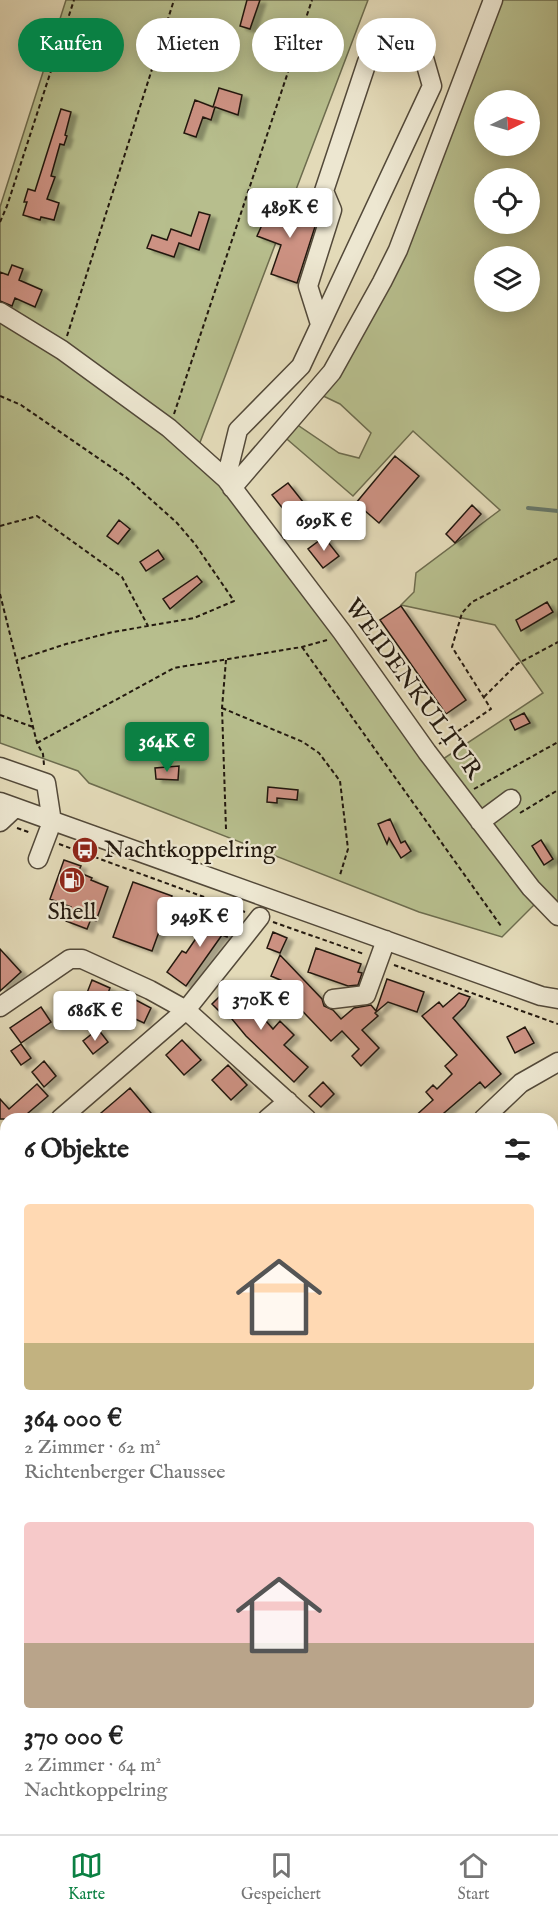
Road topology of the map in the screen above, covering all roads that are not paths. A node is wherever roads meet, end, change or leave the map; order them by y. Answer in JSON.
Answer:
{"nodes":[{"id":1,"x":493,"y":0,"type":"edge"},
{"id":2,"x":0,"y":312,"type":"edge"},
{"id":3,"x":321,"y":324,"type":"junction"},
{"id":4,"x":229,"y":484,"type":"junction"},
{"id":5,"x":0,"y":767,"type":"edge"},
{"id":6,"x":511,"y":799,"type":"dead end"},
{"id":7,"x":8,"y":805,"type":"edge"},
{"id":8,"x":0,"y":822,"type":"edge"},
{"id":9,"x":52,"y":822,"type":"junction"},
{"id":10,"x":480,"y":822,"type":"junction"},
{"id":11,"x":38,"y":859,"type":"dead end"},
{"id":12,"x":558,"y":916,"type":"edge"},
{"id":13,"x":260,"y":917,"type":"road end"},
{"id":14,"x":386,"y":940,"type":"junction"},
{"id":15,"x":333,"y":999,"type":"dead end"},
{"id":16,"x":558,"y":999,"type":"edge"},
{"id":17,"x":0,"y":1006,"type":"edge"},
{"id":18,"x":186,"y":1010,"type":"junction"},
{"id":19,"x":558,"y":1062,"type":"edge"},
{"id":20,"x":288,"y":1101,"type":"junction"},
{"id":21,"x":67,"y":1113,"type":"edge"},
{"id":22,"x":274,"y":1113,"type":"edge"},
{"id":23,"x":301,"y":1113,"type":"edge"},
{"id":24,"x":489,"y":1113,"type":"edge"}],
"edges":[{"from":1,"to":4,"type":"street"},
{"from":2,"to":4,"type":"street","name":"WEIDENKULTUR"},
{"from":3,"to":3,"type":"street"},
{"from":3,"to":4,"type":"street"},
{"from":4,"to":10,"type":"street","name":"WEIDENKULTUR"},
{"from":5,"to":9,"type":"street"},
{"from":6,"to":10,"type":"street"},
{"from":7,"to":8,"type":"street"},
{"from":7,"to":9,"type":"street"},
{"from":9,"to":11,"type":"street"},
{"from":9,"to":14,"type":"street"},
{"from":10,"to":12,"type":"street","name":"WEIDENKULTUR"},
{"from":13,"to":18,"type":"street"},
{"from":14,"to":15,"type":"street"},
{"from":14,"to":16,"type":"street"},
{"from":17,"to":18,"type":"street"},
{"from":18,"to":20,"type":"street"},
{"from":18,"to":21,"type":"street"},
{"from":19,"to":24,"type":"street"},
{"from":20,"to":22,"type":"street"},
{"from":20,"to":23,"type":"street"}]}
